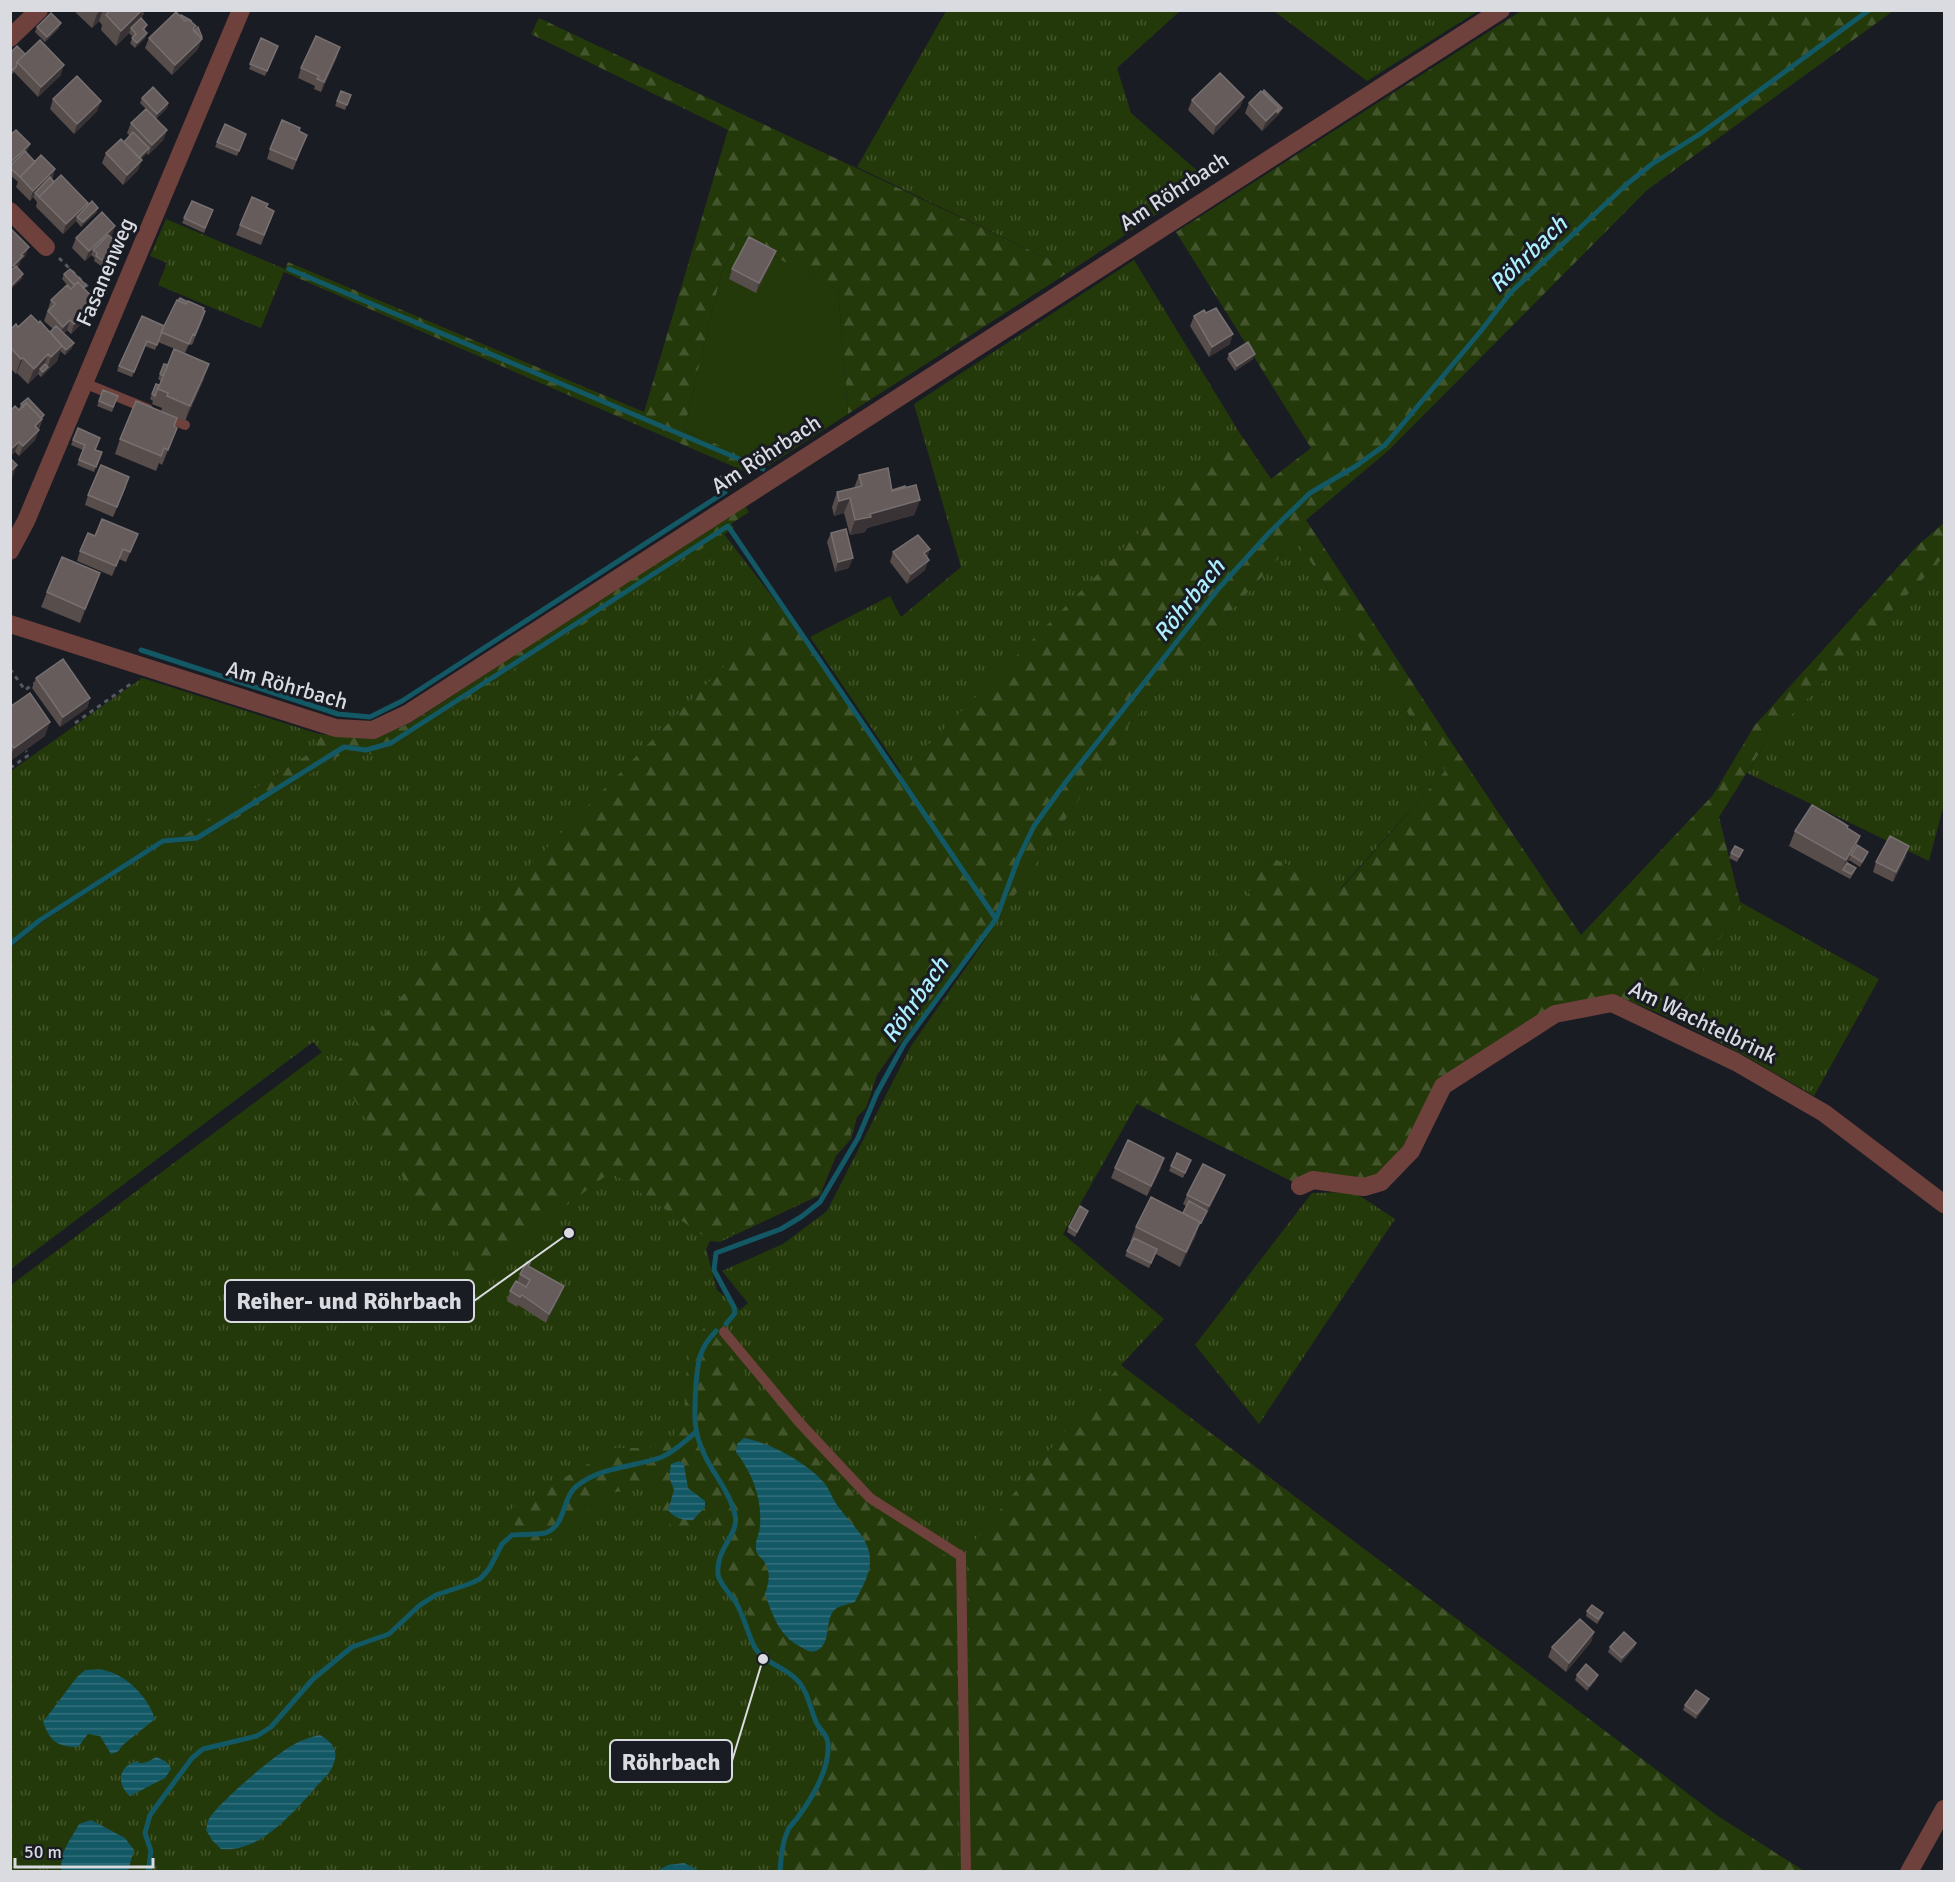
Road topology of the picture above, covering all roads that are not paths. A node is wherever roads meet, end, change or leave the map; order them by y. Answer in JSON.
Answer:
{"nodes":[{"id":1,"x":39,"y":10,"type":"edge"},
{"id":2,"x":241,"y":10,"type":"edge"},
{"id":3,"x":1501,"y":10,"type":"edge"},
{"id":4,"x":10,"y":38,"type":"edge"},
{"id":5,"x":10,"y":211,"type":"edge"},
{"id":6,"x":45,"y":247,"type":"road end"},
{"id":7,"x":84,"y":383,"type":"junction"},
{"id":8,"x":185,"y":425,"type":"dead end"},
{"id":9,"x":10,"y":551,"type":"edge"},
{"id":10,"x":10,"y":624,"type":"edge"},
{"id":11,"x":1300,"y":1186,"type":"dead end"},
{"id":12,"x":1944,"y":1204,"type":"edge"},
{"id":13,"x":724,"y":1332,"type":"dead end"},
{"id":14,"x":1944,"y":1809,"type":"edge"},
{"id":15,"x":966,"y":1872,"type":"edge"},
{"id":16,"x":1909,"y":1872,"type":"edge"}],
"edges":[{"from":1,"to":4,"type":"street"},
{"from":2,"to":7,"type":"street","name":"Fasanenweg"},
{"from":3,"to":10,"type":"street","name":"Am Röhrbach"},
{"from":5,"to":6,"type":"street"},
{"from":7,"to":8,"type":"lane"},
{"from":7,"to":9,"type":"street","name":"Fasanenweg"},
{"from":11,"to":12,"type":"street","name":"Am Wachtelbrink"},
{"from":13,"to":15,"type":"lane"},
{"from":14,"to":16,"type":"street"}]}
